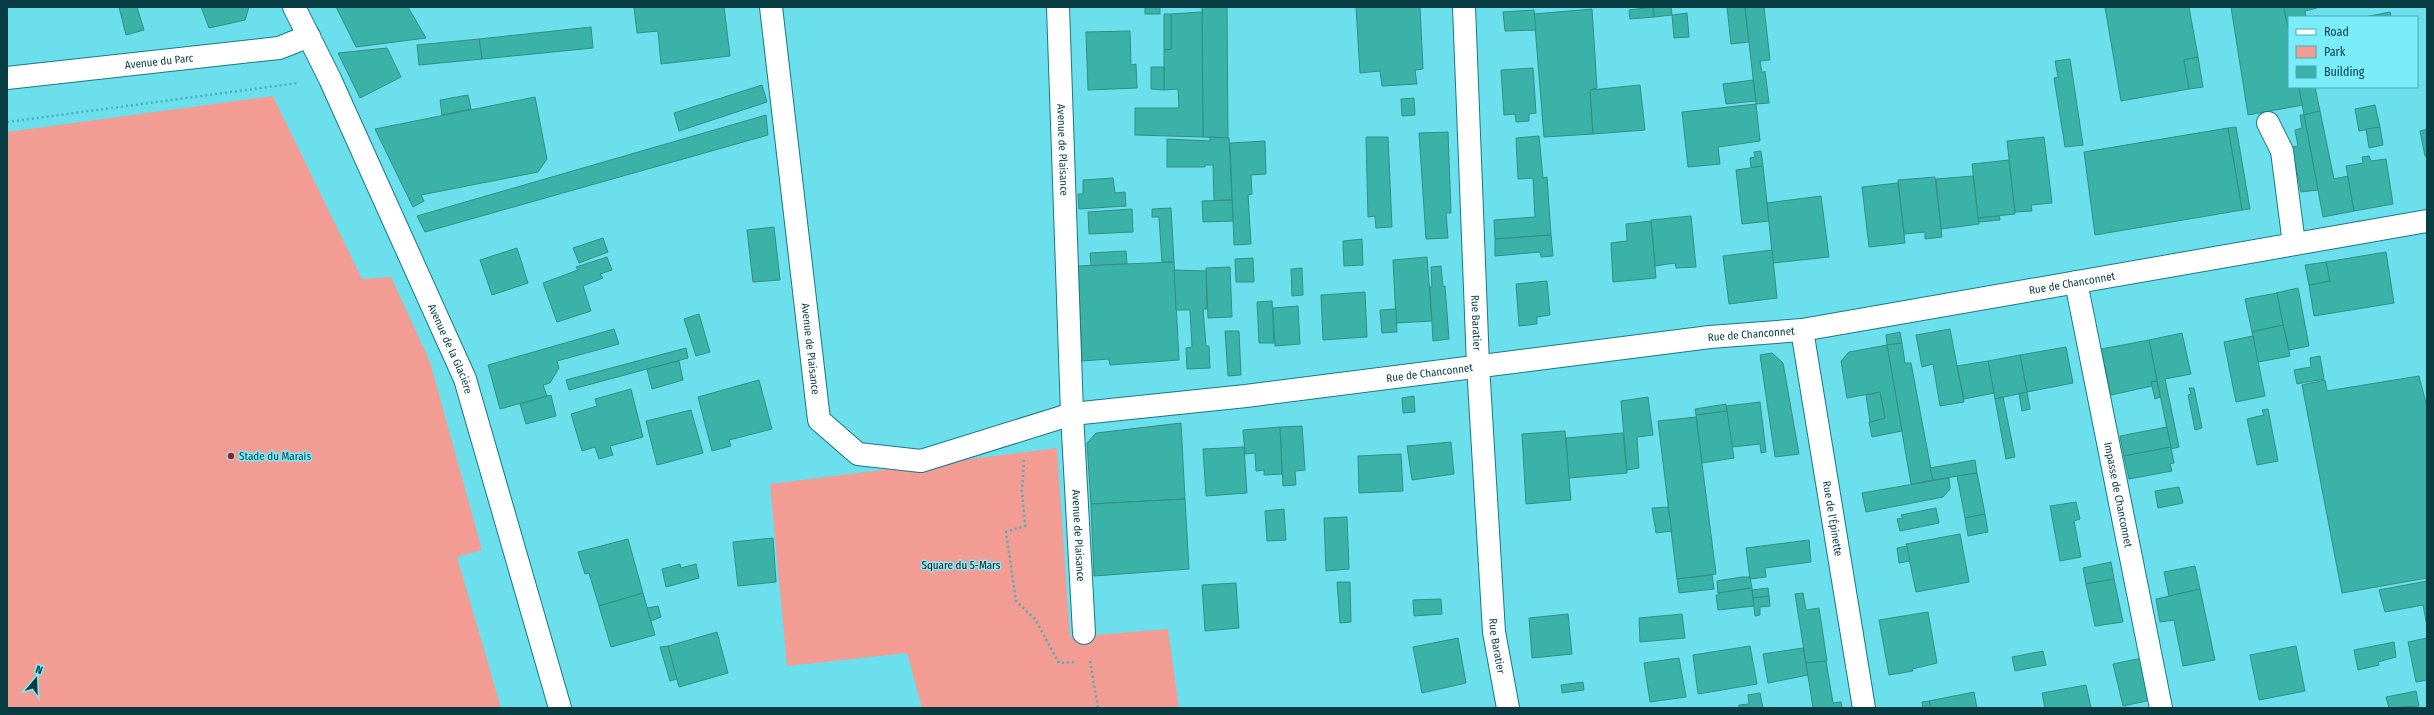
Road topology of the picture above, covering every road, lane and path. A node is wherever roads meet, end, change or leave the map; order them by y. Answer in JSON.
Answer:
{"nodes":[{"id":1,"x":294,"y":7,"type":"edge"},
{"id":2,"x":772,"y":7,"type":"edge"},
{"id":3,"x":1058,"y":7,"type":"edge"},
{"id":4,"x":1464,"y":7,"type":"edge"},
{"id":5,"x":309,"y":36,"type":"junction"},
{"id":6,"x":7,"y":78,"type":"edge"},
{"id":7,"x":330,"y":79,"type":"junction"},
{"id":8,"x":7,"y":122,"type":"edge"},
{"id":9,"x":2268,"y":123,"type":"dead end"},
{"id":10,"x":2427,"y":221,"type":"edge"},
{"id":11,"x":2294,"y":244,"type":"junction"},
{"id":12,"x":2076,"y":282,"type":"junction"},
{"id":13,"x":1802,"y":330,"type":"junction"},
{"id":14,"x":1478,"y":365,"type":"junction"},
{"id":15,"x":1072,"y":414,"type":"junction"},
{"id":16,"x":1027,"y":427,"type":"junction"},
{"id":17,"x":1084,"y":633,"type":"dead end"},
{"id":18,"x":560,"y":708,"type":"edge"},
{"id":19,"x":1098,"y":708,"type":"edge"},
{"id":20,"x":1508,"y":708,"type":"edge"},
{"id":21,"x":1864,"y":708,"type":"edge"},
{"id":22,"x":2161,"y":708,"type":"edge"}],
"edges":[{"from":1,"to":5,"type":"street","name":"Avenue de la Glacière"},
{"from":2,"to":16,"type":"street","name":"Avenue de Plaisance"},
{"from":3,"to":15,"type":"street","name":"Avenue de Plaisance"},
{"from":4,"to":14,"type":"street","name":"Rue Baratier"},
{"from":5,"to":6,"type":"street","name":"Avenue du Parc"},
{"from":5,"to":7,"type":"street","name":"Avenue de la Glacière"},
{"from":7,"to":8,"type":"path"},
{"from":7,"to":18,"type":"street","name":"Avenue de la Glacière"},
{"from":9,"to":11,"type":"street"},
{"from":10,"to":11,"type":"street","name":"Rue de Chanconnet"},
{"from":11,"to":12,"type":"street","name":"Rue de Chanconnet"},
{"from":12,"to":13,"type":"street","name":"Rue de Chanconnet"},
{"from":12,"to":22,"type":"street","name":"Impasse de Chanconnet"},
{"from":13,"to":14,"type":"street","name":"Rue de Chanconnet"},
{"from":13,"to":21,"type":"street","name":"Rue de l'Épinette"},
{"from":14,"to":15,"type":"street","name":"Rue de Chanconnet"},
{"from":14,"to":20,"type":"street","name":"Rue Baratier"},
{"from":15,"to":16,"type":"street","name":"Avenue de Plaisance"},
{"from":15,"to":17,"type":"street","name":"Avenue de Plaisance"},
{"from":16,"to":19,"type":"path"}]}
